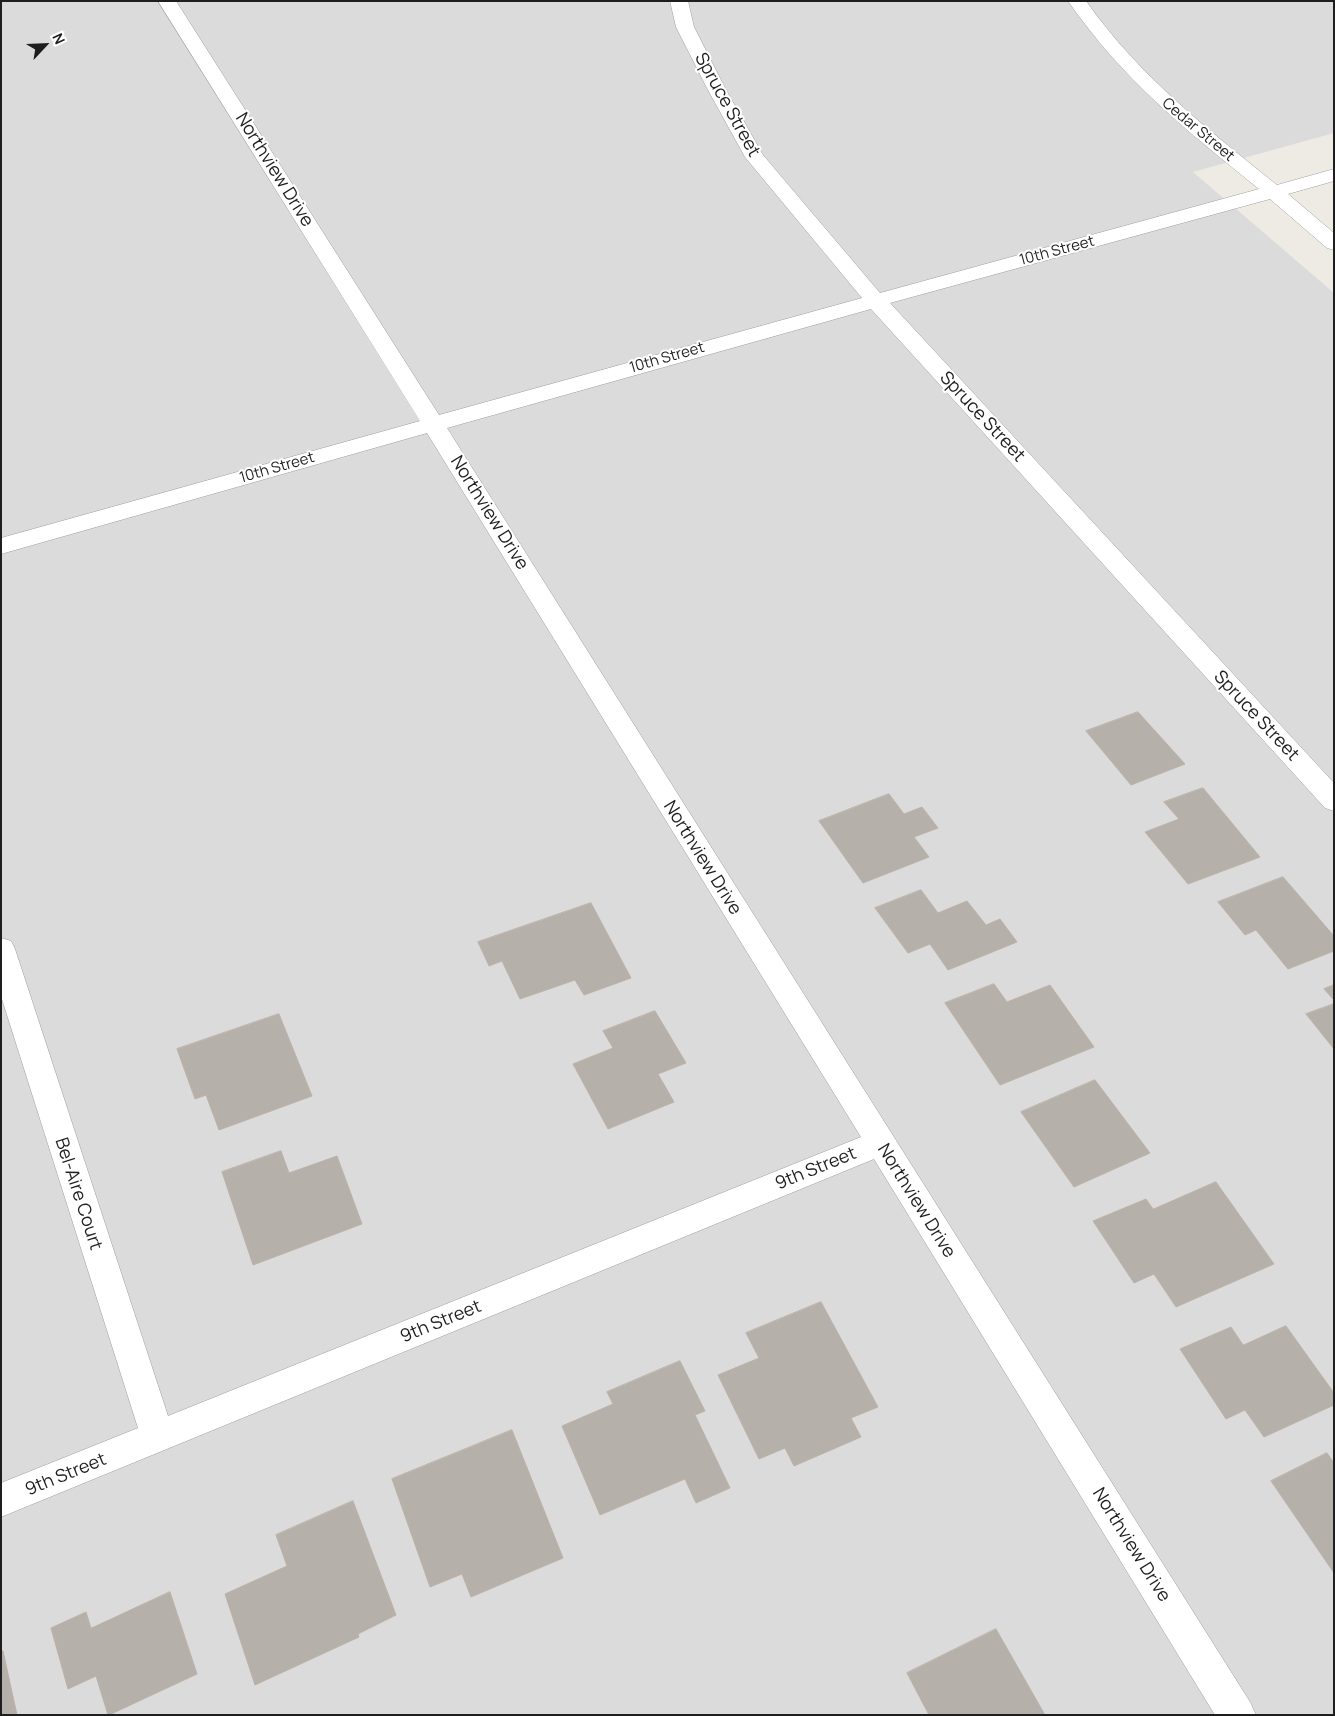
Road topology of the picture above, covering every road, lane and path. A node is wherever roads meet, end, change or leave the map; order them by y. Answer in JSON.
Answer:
{"nodes":[{"id":1,"x":167,"y":1,"type":"edge"},
{"id":2,"x":678,"y":1,"type":"edge"},
{"id":3,"x":1077,"y":1,"type":"edge"},
{"id":4,"x":1334,"y":175,"type":"edge"},
{"id":5,"x":1274,"y":192,"type":"junction"},
{"id":6,"x":1334,"y":244,"type":"edge"},
{"id":7,"x":876,"y":301,"type":"junction"},
{"id":8,"x":434,"y":424,"type":"junction"},
{"id":9,"x":1,"y":546,"type":"edge"},
{"id":10,"x":1334,"y":801,"type":"edge"},
{"id":11,"x":1,"y":949,"type":"edge"},
{"id":12,"x":880,"y":1143,"type":"junction"},
{"id":13,"x":158,"y":1437,"type":"junction"},
{"id":14,"x":1,"y":1500,"type":"edge"},
{"id":15,"x":1236,"y":1715,"type":"edge"}],
"edges":[{"from":1,"to":8,"type":"street","name":"Northview Drive"},
{"from":2,"to":7,"type":"street","name":"Spruce Street"},
{"from":3,"to":5,"type":"street","name":"Cedar Street"},
{"from":4,"to":5,"type":"street","name":"10th Street"},
{"from":5,"to":6,"type":"street","name":"Cedar Street"},
{"from":5,"to":7,"type":"street","name":"10th Street"},
{"from":7,"to":8,"type":"street","name":"10th Street"},
{"from":7,"to":10,"type":"street","name":"Spruce Street"},
{"from":8,"to":9,"type":"street","name":"10th Street"},
{"from":8,"to":12,"type":"street","name":"Northview Drive"},
{"from":11,"to":13,"type":"street","name":"Bel-Aire Court"},
{"from":12,"to":13,"type":"street","name":"9th Street"},
{"from":12,"to":15,"type":"street","name":"Northview Drive"},
{"from":13,"to":14,"type":"street","name":"9th Street"}]}
